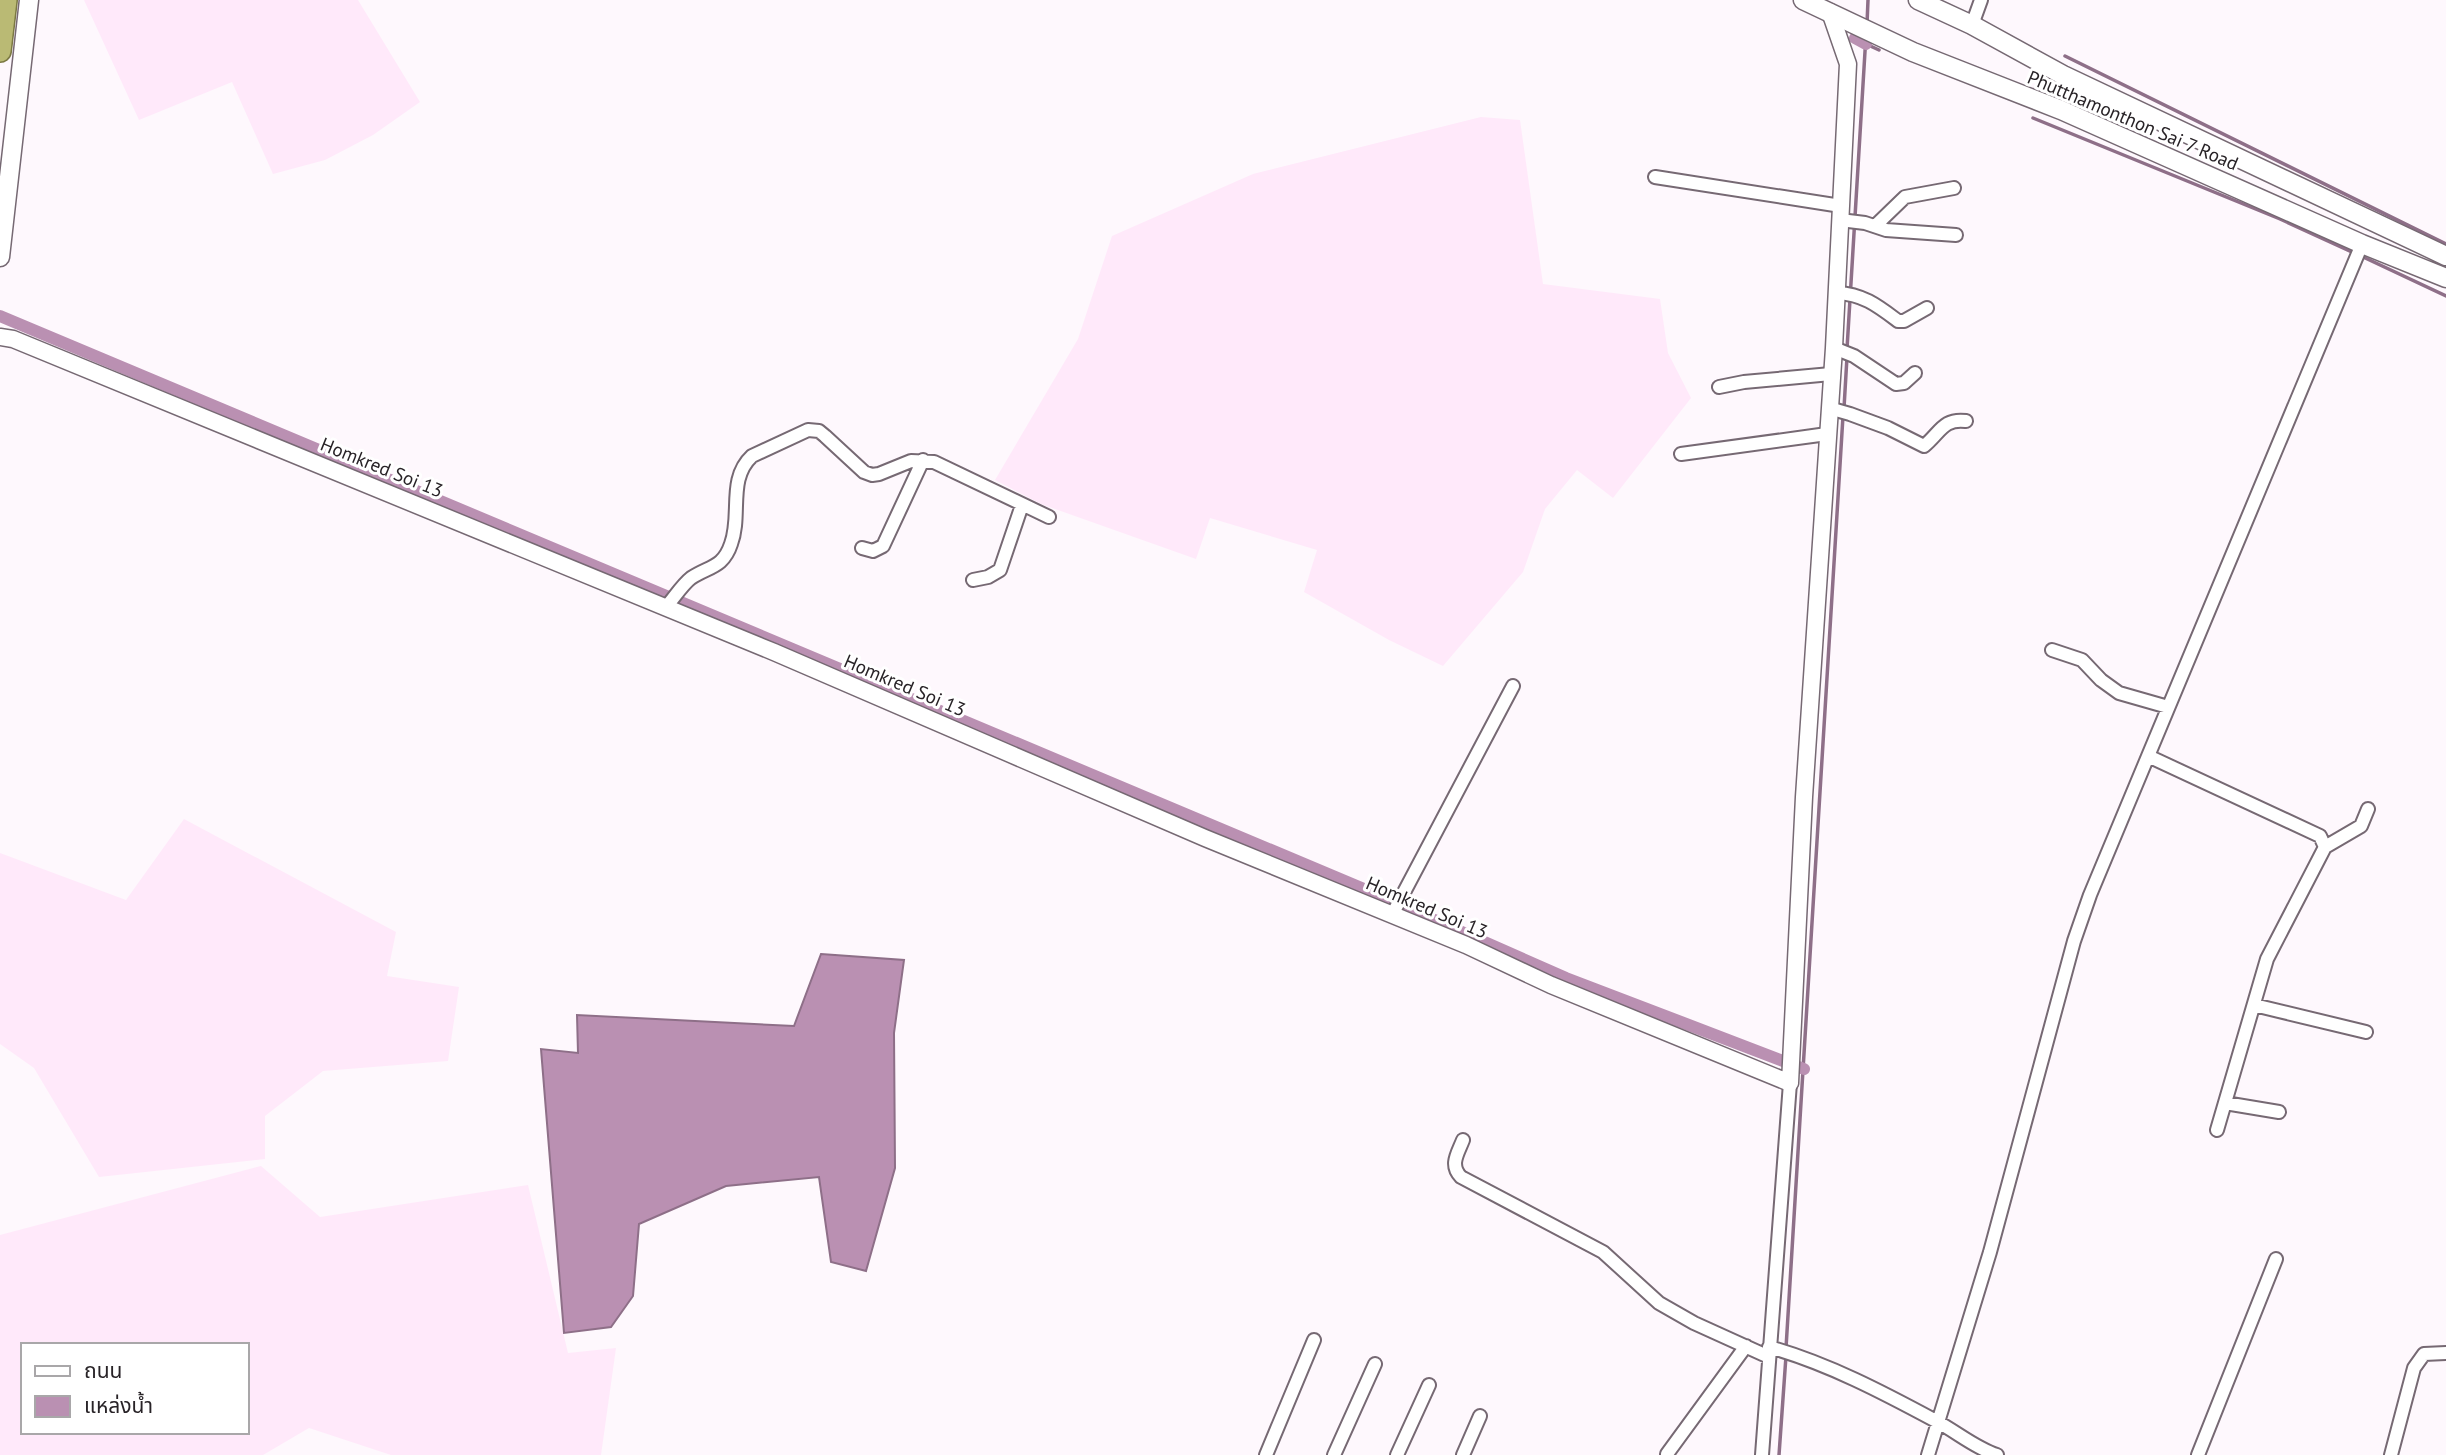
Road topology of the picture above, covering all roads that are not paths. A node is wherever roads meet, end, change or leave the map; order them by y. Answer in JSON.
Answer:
{"nodes":[{"id":1,"x":6,"y":0,"type":"edge"},
{"id":2,"x":29,"y":0,"type":"edge"},
{"id":3,"x":1803,"y":0,"type":"edge"},
{"id":4,"x":1919,"y":0,"type":"edge"},
{"id":5,"x":1981,"y":0,"type":"edge"},
{"id":6,"x":1832,"y":21,"type":"junction"},
{"id":7,"x":1972,"y":25,"type":"junction"},
{"id":8,"x":0,"y":51,"type":"edge"},
{"id":9,"x":1655,"y":177,"type":"dead end"},
{"id":10,"x":1954,"y":188,"type":"dead end"},
{"id":11,"x":1843,"y":216,"type":"junction"},
{"id":12,"x":1870,"y":224,"type":"junction"},
{"id":13,"x":1956,"y":235,"type":"dead end"},
{"id":14,"x":2359,"y":251,"type":"junction"},
{"id":15,"x":2446,"y":256,"type":"edge"},
{"id":16,"x":0,"y":257,"type":"edge"},
{"id":17,"x":2446,"y":278,"type":"edge"},
{"id":18,"x":1840,"y":293,"type":"junction"},
{"id":19,"x":1927,"y":308,"type":"dead end"},
{"id":20,"x":0,"y":337,"type":"edge"},
{"id":21,"x":1844,"y":352,"type":"junction"},
{"id":22,"x":1914,"y":373,"type":"dead end"},
{"id":23,"x":1832,"y":374,"type":"junction"},
{"id":24,"x":1719,"y":387,"type":"dead end"},
{"id":25,"x":1833,"y":409,"type":"junction"},
{"id":26,"x":1966,"y":421,"type":"dead end"},
{"id":27,"x":1827,"y":433,"type":"junction"},
{"id":28,"x":1681,"y":454,"type":"dead end"},
{"id":29,"x":923,"y":460,"type":"junction"},
{"id":30,"x":1022,"y":505,"type":"junction"},
{"id":31,"x":1049,"y":517,"type":"dead end"},
{"id":32,"x":862,"y":548,"type":"dead end"},
{"id":33,"x":973,"y":580,"type":"dead end"},
{"id":34,"x":671,"y":601,"type":"junction"},
{"id":35,"x":2052,"y":650,"type":"dead end"},
{"id":36,"x":1513,"y":686,"type":"dead end"},
{"id":37,"x":2168,"y":707,"type":"junction"},
{"id":38,"x":2148,"y":756,"type":"junction"},
{"id":39,"x":2368,"y":809,"type":"dead end"},
{"id":40,"x":2325,"y":847,"type":"junction"},
{"id":41,"x":1396,"y":907,"type":"junction"},
{"id":42,"x":2254,"y":1005,"type":"junction"},
{"id":43,"x":2365,"y":1032,"type":"dead end"},
{"id":44,"x":1791,"y":1070,"type":"junction"},
{"id":45,"x":2225,"y":1103,"type":"junction"},
{"id":46,"x":2279,"y":1112,"type":"dead end"},
{"id":47,"x":2217,"y":1130,"type":"dead end"},
{"id":48,"x":1463,"y":1140,"type":"dead end"},
{"id":49,"x":2276,"y":1259,"type":"dead end"},
{"id":50,"x":1314,"y":1340,"type":"dead end"},
{"id":51,"x":1746,"y":1346,"type":"junction"},
{"id":52,"x":1773,"y":1351,"type":"junction"},
{"id":53,"x":2446,"y":1353,"type":"edge"},
{"id":54,"x":1375,"y":1364,"type":"dead end"},
{"id":55,"x":1429,"y":1385,"type":"dead end"},
{"id":56,"x":1480,"y":1416,"type":"dead end"},
{"id":57,"x":1938,"y":1422,"type":"junction"},
{"id":58,"x":1667,"y":1454,"type":"edge"},
{"id":59,"x":1266,"y":1455,"type":"edge"},
{"id":60,"x":1334,"y":1455,"type":"edge"},
{"id":61,"x":1397,"y":1455,"type":"edge"},
{"id":62,"x":1463,"y":1455,"type":"edge"},
{"id":63,"x":1762,"y":1455,"type":"edge"},
{"id":64,"x":1928,"y":1455,"type":"edge"},
{"id":65,"x":1997,"y":1455,"type":"edge"},
{"id":66,"x":2198,"y":1455,"type":"edge"},
{"id":67,"x":2391,"y":1455,"type":"edge"}],
"edges":[{"from":1,"to":8,"type":"highway"},
{"from":2,"to":16,"type":"main road"},
{"from":3,"to":6,"type":"main road","name":"Phutthamonthon Sai 7 Road"},
{"from":4,"to":7,"type":"main road","name":"Phutthamonthon Sai 7 Road"},
{"from":5,"to":7,"type":"street"},
{"from":6,"to":11,"type":"street"},
{"from":6,"to":14,"type":"main road","name":"Phutthamonthon Sai 7 Road"},
{"from":7,"to":15,"type":"main road","name":"Phutthamonthon Sai 7 Road"},
{"from":9,"to":11,"type":"street"},
{"from":10,"to":12,"type":"street"},
{"from":11,"to":12,"type":"street"},
{"from":11,"to":18,"type":"street"},
{"from":12,"to":13,"type":"street"},
{"from":14,"to":17,"type":"main road","name":"Phutthamonthon Sai 7 Road"},
{"from":14,"to":37,"type":"street"},
{"from":18,"to":19,"type":"street"},
{"from":18,"to":21,"type":"street"},
{"from":20,"to":34,"type":"street","name":"Homkred Soi 13"},
{"from":21,"to":22,"type":"street"},
{"from":21,"to":23,"type":"street"},
{"from":23,"to":24,"type":"street"},
{"from":23,"to":25,"type":"street"},
{"from":25,"to":26,"type":"street"},
{"from":25,"to":27,"type":"street"},
{"from":27,"to":28,"type":"street"},
{"from":27,"to":44,"type":"street"},
{"from":29,"to":30,"type":"street"},
{"from":29,"to":32,"type":"street"},
{"from":29,"to":34,"type":"street"},
{"from":30,"to":31,"type":"street"},
{"from":30,"to":33,"type":"street"},
{"from":34,"to":41,"type":"street","name":"Homkred Soi 13"},
{"from":35,"to":37,"type":"street"},
{"from":36,"to":41,"type":"street"},
{"from":37,"to":38,"type":"street"},
{"from":38,"to":40,"type":"street"},
{"from":38,"to":57,"type":"street"},
{"from":39,"to":40,"type":"street"},
{"from":40,"to":42,"type":"street"},
{"from":41,"to":44,"type":"street","name":"Homkred Soi 13"},
{"from":42,"to":43,"type":"street"},
{"from":42,"to":45,"type":"street"},
{"from":44,"to":52,"type":"street"},
{"from":45,"to":46,"type":"street"},
{"from":45,"to":47,"type":"street"},
{"from":48,"to":51,"type":"street"},
{"from":49,"to":66,"type":"street"},
{"from":50,"to":59,"type":"street"},
{"from":51,"to":52,"type":"street"},
{"from":51,"to":58,"type":"street"},
{"from":52,"to":57,"type":"street"},
{"from":52,"to":63,"type":"street"},
{"from":53,"to":67,"type":"street"},
{"from":54,"to":60,"type":"street"},
{"from":55,"to":61,"type":"street"},
{"from":56,"to":62,"type":"street"},
{"from":57,"to":64,"type":"street"},
{"from":57,"to":65,"type":"street"}]}
